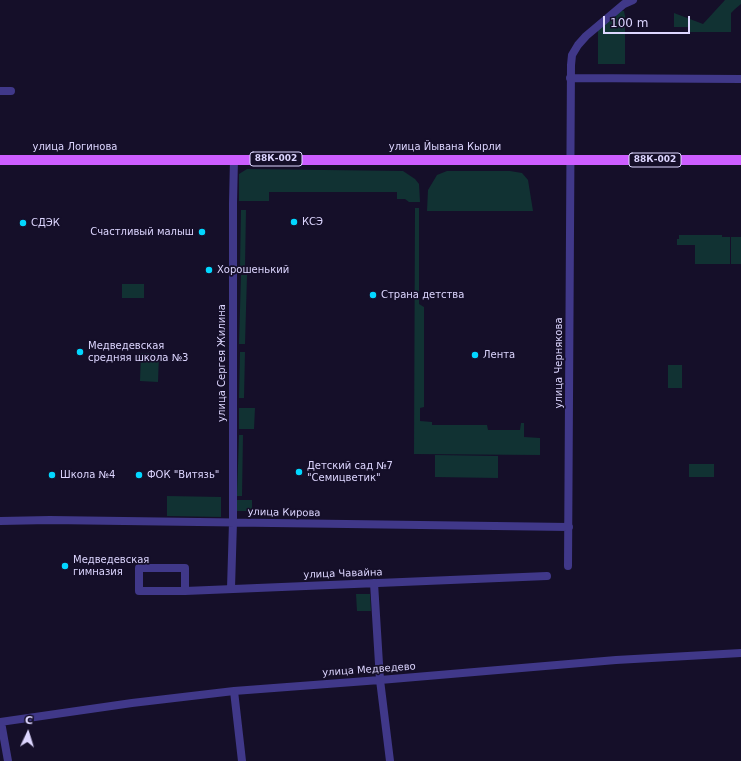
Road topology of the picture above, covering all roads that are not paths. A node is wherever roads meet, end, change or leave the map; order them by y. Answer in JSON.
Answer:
{"nodes":[{"id":1,"x":633,"y":0,"type":"edge"},
{"id":2,"x":570,"y":78,"type":"junction"},
{"id":3,"x":741,"y":79,"type":"edge"},
{"id":4,"x":0,"y":90,"type":"edge"},
{"id":5,"x":11,"y":91,"type":"dead end"},
{"id":6,"x":149,"y":159,"type":"joint"},
{"id":7,"x":234,"y":159,"type":"junction"},
{"id":8,"x":0,"y":160,"type":"edge"},
{"id":9,"x":570,"y":160,"type":"junction"},
{"id":10,"x":741,"y":160,"type":"edge"},
{"id":11,"x":0,"y":521,"type":"edge"},
{"id":12,"x":233,"y":522,"type":"junction"},
{"id":13,"x":569,"y":528,"type":"junction"},
{"id":14,"x":568,"y":566,"type":"dead end"},
{"id":15,"x":547,"y":576,"type":"dead end"},
{"id":16,"x":374,"y":583,"type":"junction"},
{"id":17,"x":231,"y":588,"type":"junction"},
{"id":18,"x":185,"y":591,"type":"junction"},
{"id":19,"x":741,"y":653,"type":"edge"},
{"id":20,"x":380,"y":680,"type":"junction"},
{"id":21,"x":234,"y":690,"type":"junction"},
{"id":22,"x":1,"y":722,"type":"edge"},
{"id":23,"x":8,"y":761,"type":"edge"},
{"id":24,"x":242,"y":761,"type":"edge"},
{"id":25,"x":390,"y":761,"type":"edge"}],
"edges":[{"from":1,"to":2,"type":"street","name":"улица Чернякова"},
{"from":2,"to":3,"type":"street"},
{"from":2,"to":9,"type":"street","name":"улица Чернякова"},
{"from":4,"to":5,"type":"street"},
{"from":6,"to":7,"type":"main road","name":"улица Йывана Кырли","number":"88К-002"},
{"from":6,"to":8,"type":"main road","name":"улица Логинова","number":"88К-002"},
{"from":7,"to":9,"type":"main road","name":"улица Йывана Кырли","number":"88К-002"},
{"from":7,"to":12,"type":"street","name":"улица Сергея Жилина"},
{"from":9,"to":10,"type":"main road","name":"улица Йывана Кырли","number":"88К-002"},
{"from":9,"to":13,"type":"street","name":"улица Чернякова"},
{"from":11,"to":12,"type":"street","name":"улица Кирова"},
{"from":12,"to":13,"type":"street","name":"улица Кирова"},
{"from":12,"to":17,"type":"street","name":"улица Сергея Жилина"},
{"from":13,"to":14,"type":"street","name":"улица Чернякова"},
{"from":15,"to":16,"type":"street","name":"улица Чавайна"},
{"from":16,"to":17,"type":"street","name":"улица Чавайна"},
{"from":16,"to":20,"type":"street"},
{"from":17,"to":18,"type":"street","name":"улица Чавайна"},
{"from":18,"to":18,"type":"street","name":"улица Чавайна"},
{"from":19,"to":20,"type":"street","name":"улица Медведево"},
{"from":20,"to":21,"type":"street","name":"улица Медведево"},
{"from":20,"to":25,"type":"street"},
{"from":21,"to":22,"type":"street","name":"улица Медведево"},
{"from":21,"to":24,"type":"street"},
{"from":22,"to":23,"type":"street"}]}
